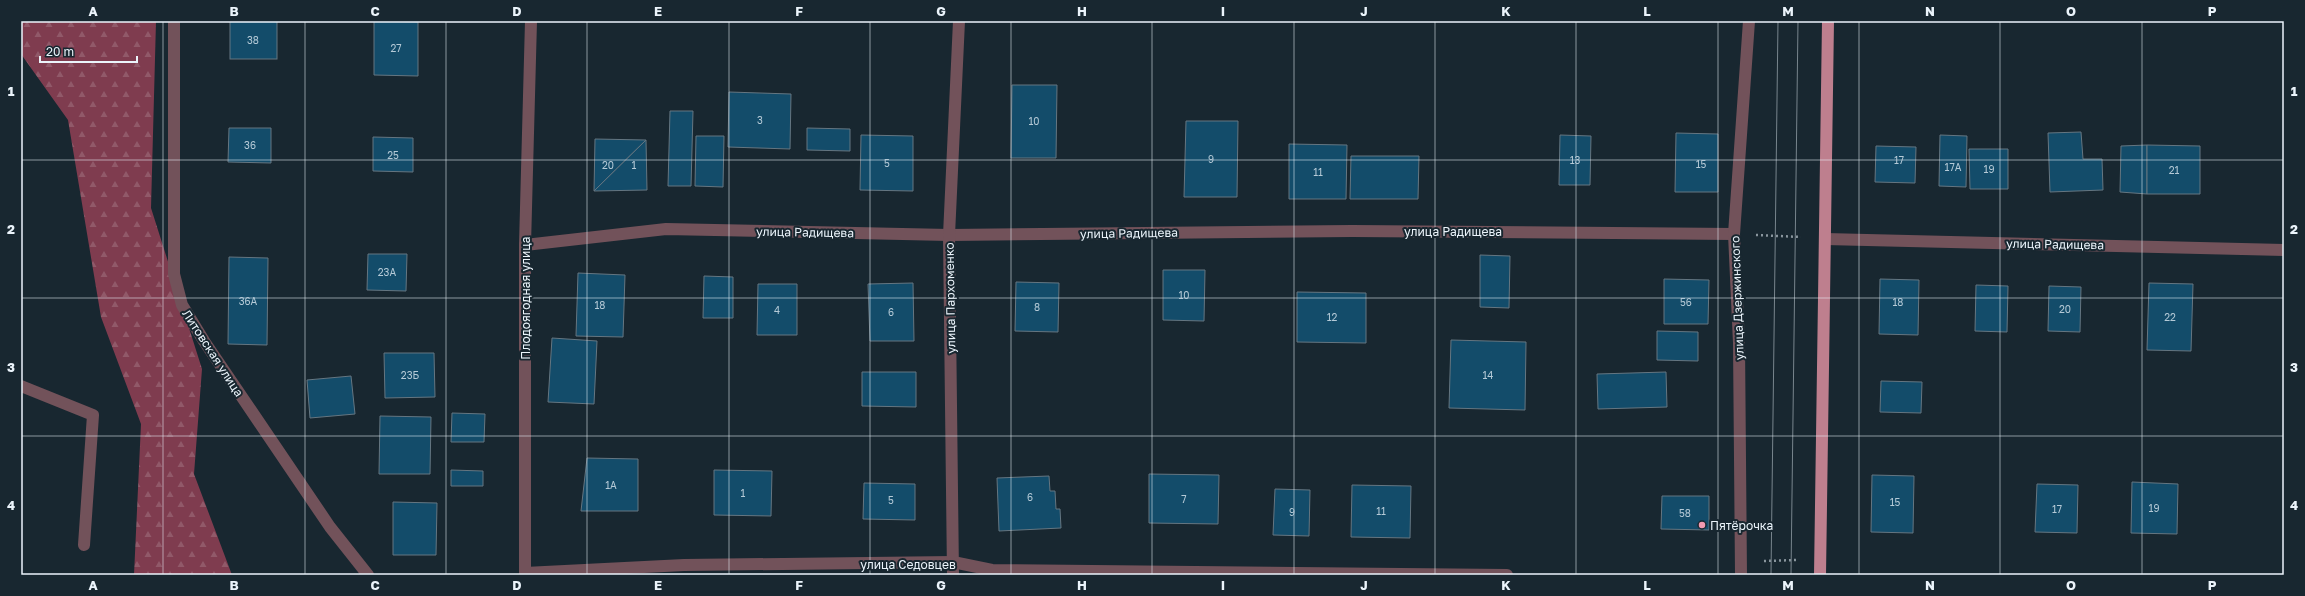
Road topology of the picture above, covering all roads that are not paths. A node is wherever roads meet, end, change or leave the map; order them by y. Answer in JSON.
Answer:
{"nodes":[{"id":1,"x":174,"y":21,"type":"edge"},
{"id":2,"x":530,"y":21,"type":"edge"},
{"id":3,"x":959,"y":21,"type":"edge"},
{"id":4,"x":1749,"y":21,"type":"edge"},
{"id":5,"x":1828,"y":21,"type":"edge"},
{"id":6,"x":1734,"y":234,"type":"junction"},
{"id":7,"x":950,"y":235,"type":"junction"},
{"id":8,"x":1825,"y":239,"type":"junction"},
{"id":9,"x":525,"y":245,"type":"junction"},
{"id":10,"x":2284,"y":250,"type":"edge"},
{"id":11,"x":21,"y":386,"type":"edge"},
{"id":12,"x":84,"y":546,"type":"dead end"},
{"id":13,"x":953,"y":562,"type":"junction"},
{"id":14,"x":525,"y":574,"type":"edge"},
{"id":15,"x":368,"y":575,"type":"edge"},
{"id":16,"x":953,"y":575,"type":"edge"},
{"id":17,"x":1507,"y":575,"type":"edge"},
{"id":18,"x":1741,"y":575,"type":"edge"},
{"id":19,"x":1820,"y":575,"type":"edge"}],
"edges":[{"from":1,"to":15,"type":"street","name":"Литовская улица"},
{"from":2,"to":9,"type":"street","name":"Плодоягодная улица"},
{"from":3,"to":7,"type":"street","name":"улица Пархоменко"},
{"from":4,"to":6,"type":"street","name":"улица Дзержинского"},
{"from":5,"to":8,"type":"main road"},
{"from":6,"to":7,"type":"street","name":"улица Радищева"},
{"from":6,"to":18,"type":"street","name":"улица Дзержинского"},
{"from":7,"to":9,"type":"street","name":"улица Радищева"},
{"from":7,"to":13,"type":"street","name":"улица Пархоменко"},
{"from":8,"to":10,"type":"street","name":"улица Радищева"},
{"from":8,"to":19,"type":"main road"},
{"from":9,"to":14,"type":"street","name":"Плодоягодная улица"},
{"from":11,"to":12,"type":"street"},
{"from":13,"to":14,"type":"street","name":"улица Седовцев"},
{"from":13,"to":16,"type":"street","name":"улица Пархоменко"},
{"from":13,"to":17,"type":"street","name":"улица Седовцев"}]}
